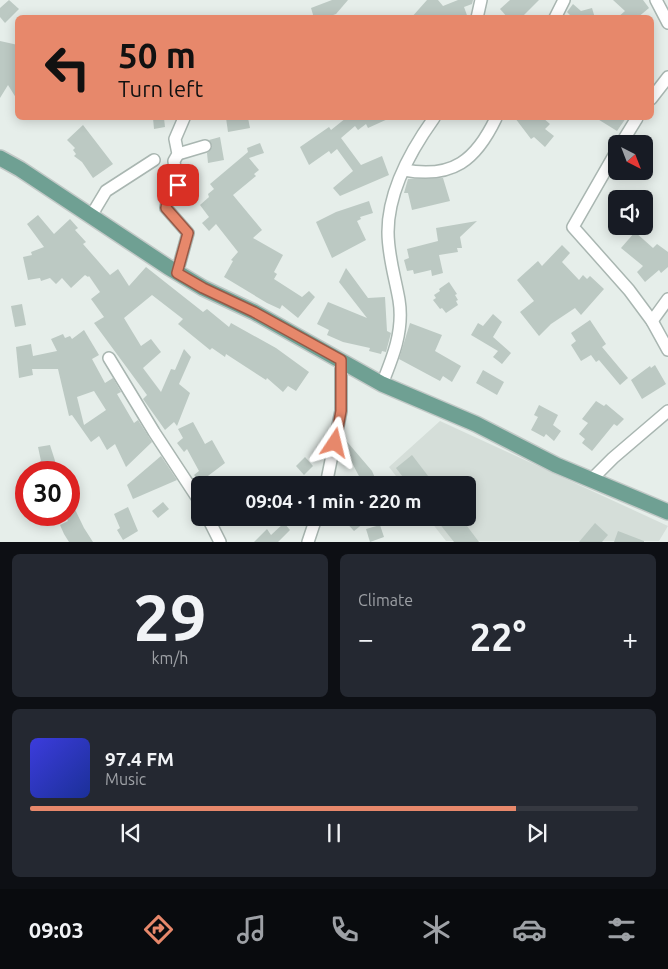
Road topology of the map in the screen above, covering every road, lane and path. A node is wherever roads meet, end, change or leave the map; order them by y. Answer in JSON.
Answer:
{"nodes":[{"id":1,"x":481,"y":0,"type":"edge"},
{"id":2,"x":564,"y":0,"type":"edge"},
{"id":3,"x":656,"y":0,"type":"edge"},
{"id":4,"x":478,"y":15,"type":"edge"},
{"id":5,"x":556,"y":15,"type":"edge"},
{"id":6,"x":668,"y":23,"type":"edge"},
{"id":7,"x":668,"y":77,"type":"edge"},
{"id":8,"x":654,"y":95,"type":"edge"},
{"id":9,"x":183,"y":120,"type":"edge"},
{"id":10,"x":433,"y":120,"type":"edge"},
{"id":11,"x":495,"y":120,"type":"edge"},
{"id":12,"x":636,"y":120,"type":"edge"},
{"id":13,"x":627,"y":135,"type":"edge"},
{"id":14,"x":205,"y":146,"type":"dead end"},
{"id":15,"x":178,"y":154,"type":"junction"},
{"id":16,"x":0,"y":158,"type":"edge"},
{"id":17,"x":154,"y":160,"type":"dead end"},
{"id":18,"x":608,"y":166,"type":"edge"},
{"id":19,"x":404,"y":170,"type":"junction"},
{"id":20,"x":91,"y":216,"type":"junction"},
{"id":21,"x":177,"y":273,"type":"junction"},
{"id":22,"x":668,"y":299,"type":"edge"},
{"id":23,"x":652,"y":321,"type":"junction"},
{"id":24,"x":668,"y":350,"type":"edge"},
{"id":25,"x":110,"y":358,"type":"dead end"},
{"id":26,"x":341,"y":360,"type":"junction"},
{"id":27,"x":382,"y":384,"type":"junction"},
{"id":28,"x":668,"y":411,"type":"edge"},
{"id":29,"x":328,"y":476,"type":"edge"},
{"id":30,"x":592,"y":479,"type":"junction"},
{"id":31,"x":191,"y":488,"type":"edge"},
{"id":32,"x":668,"y":512,"type":"edge"},
{"id":33,"x":212,"y":526,"type":"edge"},
{"id":34,"x":313,"y":526,"type":"edge"},
{"id":35,"x":220,"y":542,"type":"edge"},
{"id":36,"x":308,"y":542,"type":"edge"}],
"edges":[{"from":1,"to":4,"type":"street"},
{"from":2,"to":5,"type":"street"},
{"from":3,"to":6,"type":"street"},
{"from":7,"to":8,"type":"street"},
{"from":9,"to":15,"type":"street"},
{"from":10,"to":19,"type":"street"},
{"from":11,"to":19,"type":"street"},
{"from":12,"to":13,"type":"street"},
{"from":14,"to":15,"type":"street"},
{"from":15,"to":21,"type":"street"},
{"from":16,"to":20,"type":"main road"},
{"from":17,"to":20,"type":"street"},
{"from":18,"to":23,"type":"street"},
{"from":19,"to":27,"type":"street"},
{"from":20,"to":21,"type":"main road"},
{"from":21,"to":26,"type":"main road"},
{"from":22,"to":23,"type":"street"},
{"from":23,"to":24,"type":"street"},
{"from":25,"to":31,"type":"street"},
{"from":26,"to":27,"type":"main road"},
{"from":26,"to":29,"type":"street"},
{"from":27,"to":30,"type":"main road"},
{"from":28,"to":30,"type":"street"},
{"from":30,"to":32,"type":"main road"},
{"from":33,"to":35,"type":"street"},
{"from":34,"to":36,"type":"street"}]}
